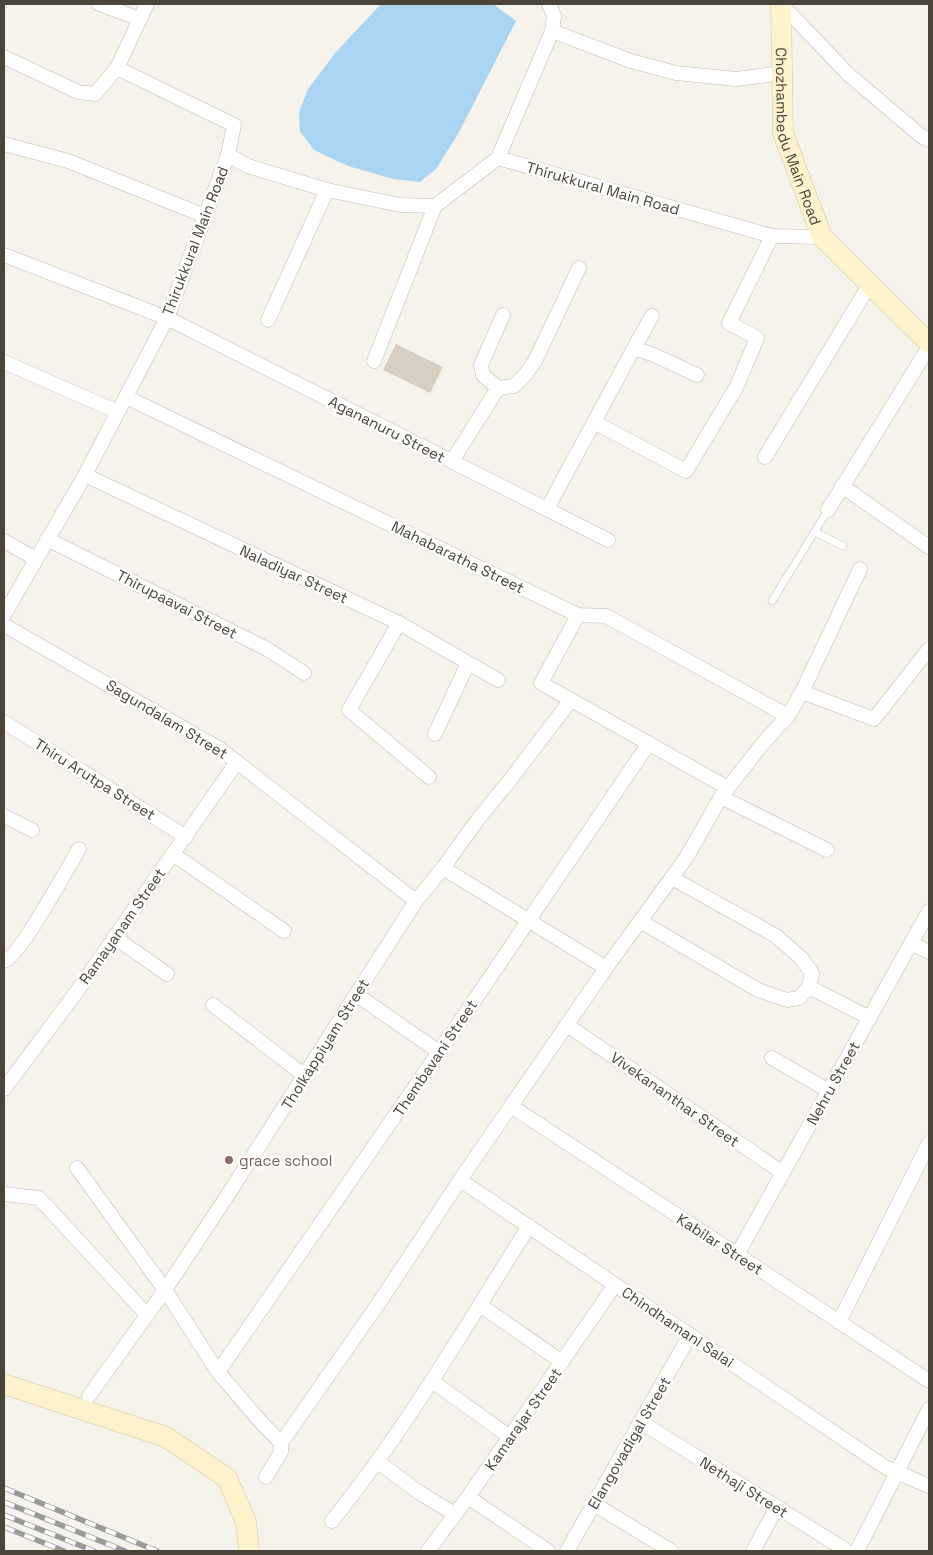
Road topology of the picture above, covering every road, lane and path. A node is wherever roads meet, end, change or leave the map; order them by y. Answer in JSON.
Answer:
{"nodes":[{"id":1,"x":99,"y":4,"type":"edge"},
{"id":2,"x":147,"y":4,"type":"edge"},
{"id":3,"x":549,"y":4,"type":"edge"},
{"id":4,"x":781,"y":4,"type":"edge"},
{"id":5,"x":140,"y":19,"type":"junction"},
{"id":6,"x":552,"y":31,"type":"junction"},
{"id":7,"x":4,"y":57,"type":"edge"},
{"id":8,"x":117,"y":68,"type":"junction"},
{"id":9,"x":782,"y":74,"type":"junction"},
{"id":10,"x":929,"y":140,"type":"edge"},
{"id":11,"x":4,"y":144,"type":"edge"},
{"id":12,"x":228,"y":156,"type":"junction"},
{"id":13,"x":498,"y":158,"type":"junction"},
{"id":14,"x":327,"y":190,"type":"junction"},
{"id":15,"x":435,"y":206,"type":"junction"},
{"id":16,"x":205,"y":216,"type":"junction"},
{"id":17,"x":772,"y":236,"type":"junction"},
{"id":18,"x":822,"y":237,"type":"junction"},
{"id":19,"x":4,"y":255,"type":"edge"},
{"id":20,"x":579,"y":268,"type":"dead end"},
{"id":21,"x":870,"y":284,"type":"junction"},
{"id":22,"x":503,"y":315,"type":"dead end"},
{"id":23,"x":652,"y":316,"type":"dead end"},
{"id":24,"x":167,"y":318,"type":"junction"},
{"id":25,"x":268,"y":320,"type":"dead end"},
{"id":26,"x":929,"y":343,"type":"edge"},
{"id":27,"x":929,"y":347,"type":"edge"},
{"id":28,"x":634,"y":348,"type":"junction"},
{"id":29,"x":374,"y":361,"type":"dead end"},
{"id":30,"x":4,"y":362,"type":"edge"},
{"id":31,"x":697,"y":375,"type":"dead end"},
{"id":32,"x":498,"y":388,"type":"junction"},
{"id":33,"x":126,"y":397,"type":"junction"},
{"id":34,"x":118,"y":412,"type":"junction"},
{"id":35,"x":594,"y":422,"type":"junction"},
{"id":36,"x":765,"y":457,"type":"dead end"},
{"id":37,"x":452,"y":462,"type":"junction"},
{"id":38,"x":85,"y":475,"type":"junction"},
{"id":39,"x":842,"y":486,"type":"junction"},
{"id":40,"x":547,"y":509,"type":"junction"},
{"id":41,"x":828,"y":510,"type":"joint"},
{"id":42,"x":815,"y":532,"type":"junction"},
{"id":43,"x":48,"y":539,"type":"junction"},
{"id":44,"x":4,"y":540,"type":"edge"},
{"id":45,"x":608,"y":540,"type":"dead end"},
{"id":46,"x":843,"y":546,"type":"dead end"},
{"id":47,"x":929,"y":546,"type":"edge"},
{"id":48,"x":36,"y":559,"type":"junction"},
{"id":49,"x":860,"y":569,"type":"dead end"},
{"id":50,"x":772,"y":601,"type":"dead end"},
{"id":51,"x":4,"y":615,"type":"edge"},
{"id":52,"x":578,"y":615,"type":"junction"},
{"id":53,"x":399,"y":623,"type":"junction"},
{"id":54,"x":4,"y":625,"type":"edge"},
{"id":55,"x":929,"y":649,"type":"edge"},
{"id":56,"x":468,"y":663,"type":"junction"},
{"id":57,"x":304,"y":673,"type":"dead end"},
{"id":58,"x":498,"y":680,"type":"dead end"},
{"id":59,"x":802,"y":692,"type":"junction"},
{"id":60,"x":571,"y":700,"type":"junction"},
{"id":61,"x":788,"y":716,"type":"junction"},
{"id":62,"x":4,"y":722,"type":"edge"},
{"id":63,"x":435,"y":734,"type":"dead end"},
{"id":64,"x":649,"y":743,"type":"junction"},
{"id":65,"x":237,"y":762,"type":"junction"},
{"id":66,"x":429,"y":777,"type":"dead end"},
{"id":67,"x":725,"y":793,"type":"junction"},
{"id":68,"x":4,"y":816,"type":"edge"},
{"id":69,"x":32,"y":830,"type":"dead end"},
{"id":70,"x":186,"y":837,"type":"junction"},
{"id":71,"x":79,"y":849,"type":"dead end"},
{"id":72,"x":827,"y":850,"type":"dead end"},
{"id":73,"x":173,"y":854,"type":"junction"},
{"id":74,"x":443,"y":868,"type":"junction"},
{"id":75,"x":672,"y":878,"type":"junction"},
{"id":76,"x":416,"y":901,"type":"junction"},
{"id":77,"x":929,"y":910,"type":"edge"},
{"id":78,"x":529,"y":921,"type":"junction"},
{"id":79,"x":640,"y":921,"type":"junction"},
{"id":80,"x":284,"y":931,"type":"dead end"},
{"id":81,"x":114,"y":937,"type":"junction"},
{"id":82,"x":911,"y":943,"type":"junction"},
{"id":83,"x":929,"y":952,"type":"edge"},
{"id":84,"x":4,"y":961,"type":"edge"},
{"id":85,"x":606,"y":968,"type":"junction"},
{"id":86,"x":168,"y":974,"type":"dead end"},
{"id":87,"x":809,"y":987,"type":"junction"},
{"id":88,"x":356,"y":995,"type":"junction"},
{"id":89,"x":213,"y":1005,"type":"dead end"},
{"id":90,"x":870,"y":1018,"type":"junction"},
{"id":91,"x":567,"y":1025,"type":"junction"},
{"id":92,"x":439,"y":1052,"type":"junction"},
{"id":93,"x":772,"y":1058,"type":"dead end"},
{"id":94,"x":305,"y":1076,"type":"junction"},
{"id":95,"x":4,"y":1089,"type":"edge"},
{"id":96,"x":829,"y":1091,"type":"junction"},
{"id":97,"x":511,"y":1106,"type":"junction"},
{"id":98,"x":928,"y":1150,"type":"edge"},
{"id":99,"x":77,"y":1168,"type":"dead end"},
{"id":100,"x":783,"y":1174,"type":"junction"},
{"id":101,"x":460,"y":1180,"type":"junction"},
{"id":102,"x":4,"y":1194,"type":"edge"},
{"id":103,"x":528,"y":1226,"type":"junction"},
{"id":104,"x":737,"y":1255,"type":"junction"},
{"id":105,"x":615,"y":1285,"type":"junction"},
{"id":106,"x":165,"y":1290,"type":"junction"},
{"id":107,"x":480,"y":1305,"type":"junction"},
{"id":108,"x":147,"y":1316,"type":"junction"},
{"id":109,"x":838,"y":1322,"type":"junction"},
{"id":110,"x":690,"y":1336,"type":"junction"},
{"id":111,"x":562,"y":1362,"type":"junction"},
{"id":112,"x":218,"y":1372,"type":"junction"},
{"id":113,"x":432,"y":1381,"type":"junction"},
{"id":114,"x":929,"y":1381,"type":"edge"},
{"id":115,"x":4,"y":1384,"type":"edge"},
{"id":116,"x":89,"y":1396,"type":"dead end"},
{"id":117,"x":929,"y":1409,"type":"edge"},
{"id":118,"x":641,"y":1422,"type":"junction"},
{"id":119,"x":510,"y":1436,"type":"junction"},
{"id":120,"x":280,"y":1443,"type":"junction"},
{"id":121,"x":378,"y":1462,"type":"junction"},
{"id":122,"x":897,"y":1472,"type":"junction"},
{"id":123,"x":266,"y":1478,"type":"dead end"},
{"id":124,"x":929,"y":1486,"type":"edge"},
{"id":125,"x":468,"y":1497,"type":"junction"},
{"id":126,"x":594,"y":1504,"type":"junction"},
{"id":127,"x":777,"y":1507,"type":"junction"},
{"id":128,"x":455,"y":1514,"type":"junction"},
{"id":129,"x":332,"y":1521,"type":"dead end"},
{"id":130,"x":249,"y":1551,"type":"edge"},
{"id":131,"x":428,"y":1551,"type":"edge"},
{"id":132,"x":548,"y":1551,"type":"edge"},
{"id":133,"x":567,"y":1551,"type":"edge"},
{"id":134,"x":671,"y":1551,"type":"edge"},
{"id":135,"x":752,"y":1551,"type":"edge"},
{"id":136,"x":847,"y":1551,"type":"edge"},
{"id":137,"x":857,"y":1551,"type":"edge"}],
"edges":[{"from":1,"to":5,"type":"street"},
{"from":2,"to":5,"type":"street"},
{"from":3,"to":6,"type":"street"},
{"from":4,"to":9,"type":"street","name":"Chozhambedu Main Road"},
{"from":4,"to":10,"type":"street"},
{"from":5,"to":8,"type":"street"},
{"from":6,"to":9,"type":"street"},
{"from":6,"to":13,"type":"street"},
{"from":7,"to":8,"type":"street"},
{"from":8,"to":12,"type":"street"},
{"from":9,"to":18,"type":"street","name":"Chozhambedu Main Road"},
{"from":11,"to":16,"type":"street"},
{"from":12,"to":14,"type":"street","name":"Thirukkural Main Road"},
{"from":12,"to":16,"type":"street","name":"Thirukkural Main Road"},
{"from":13,"to":15,"type":"street"},
{"from":13,"to":17,"type":"street","name":"Thirukkural Main Road"},
{"from":14,"to":15,"type":"street","name":"Thirukkural Main Road"},
{"from":14,"to":25,"type":"street"},
{"from":15,"to":29,"type":"street"},
{"from":16,"to":24,"type":"street","name":"Thirukkural Main Road"},
{"from":17,"to":18,"type":"street","name":"Thirukkural Main Road"},
{"from":17,"to":35,"type":"street"},
{"from":18,"to":21,"type":"street","name":"Chozhambedu Main Road"},
{"from":19,"to":24,"type":"street","name":"Agananuru Street"},
{"from":20,"to":32,"type":"street"},
{"from":21,"to":26,"type":"street","name":"Chozhambedu Main Road"},
{"from":21,"to":36,"type":"street"},
{"from":22,"to":32,"type":"street"},
{"from":23,"to":28,"type":"street"},
{"from":24,"to":33,"type":"street","name":"Thirukkural Main Road"},
{"from":24,"to":37,"type":"street","name":"Agananuru Street"},
{"from":27,"to":39,"type":"street"},
{"from":28,"to":31,"type":"street"},
{"from":28,"to":35,"type":"street"},
{"from":30,"to":34,"type":"street"},
{"from":32,"to":37,"type":"street"},
{"from":33,"to":34,"type":"street","name":"Thirukkural Main Road"},
{"from":33,"to":52,"type":"street","name":"Mahabaratha Street"},
{"from":34,"to":38,"type":"street","name":"Thirukkural Main Road"},
{"from":35,"to":40,"type":"street"},
{"from":37,"to":40,"type":"street","name":"Agananuru Street"},
{"from":38,"to":43,"type":"street","name":"Thirukkural Main Road"},
{"from":38,"to":53,"type":"street","name":"Naladiyar Street"},
{"from":39,"to":41,"type":"street"},
{"from":39,"to":47,"type":"street"},
{"from":40,"to":45,"type":"street","name":"Agananuru Street"},
{"from":41,"to":42,"type":"lane"},
{"from":42,"to":46,"type":"lane"},
{"from":42,"to":50,"type":"lane"},
{"from":43,"to":48,"type":"street","name":"Thirukkural Main Road"},
{"from":43,"to":57,"type":"street","name":"Thirupaavai Street"},
{"from":44,"to":48,"type":"street"},
{"from":48,"to":51,"type":"street","name":"Thirukkural Main Road"},
{"from":49,"to":59,"type":"street"},
{"from":52,"to":60,"type":"street"},
{"from":52,"to":61,"type":"street","name":"Mahabaratha Street"},
{"from":53,"to":56,"type":"street","name":"Naladiyar Street"},
{"from":53,"to":66,"type":"street"},
{"from":54,"to":65,"type":"street","name":"Sagundalam Street"},
{"from":55,"to":59,"type":"street"},
{"from":56,"to":58,"type":"street","name":"Naladiyar Street"},
{"from":56,"to":63,"type":"street"},
{"from":59,"to":61,"type":"street"},
{"from":60,"to":64,"type":"street"},
{"from":60,"to":74,"type":"street","name":"Tholkappiyam Street"},
{"from":61,"to":67,"type":"street"},
{"from":62,"to":70,"type":"street","name":"Thiru Arutpa Street"},
{"from":64,"to":67,"type":"street"},
{"from":64,"to":78,"type":"street","name":"Thembavani Street"},
{"from":65,"to":70,"type":"street","name":"Ramayanam Street"},
{"from":65,"to":76,"type":"street","name":"Sagundalam Street"},
{"from":67,"to":72,"type":"street"},
{"from":67,"to":75,"type":"street"},
{"from":68,"to":69,"type":"street"},
{"from":70,"to":73,"type":"street","name":"Ramayanam Street"},
{"from":71,"to":84,"type":"street"},
{"from":73,"to":80,"type":"street"},
{"from":73,"to":81,"type":"street","name":"Ramayanam Street"},
{"from":74,"to":76,"type":"street","name":"Tholkappiyam Street"},
{"from":74,"to":78,"type":"street"},
{"from":75,"to":79,"type":"street"},
{"from":75,"to":87,"type":"street"},
{"from":76,"to":88,"type":"street","name":"Tholkappiyam Street"},
{"from":77,"to":82,"type":"street","name":"Nehru Street"},
{"from":78,"to":85,"type":"street"},
{"from":78,"to":92,"type":"street","name":"Thembavani Street"},
{"from":79,"to":85,"type":"street"},
{"from":79,"to":87,"type":"street"},
{"from":81,"to":86,"type":"street"},
{"from":81,"to":95,"type":"street","name":"Ramayanam Street"},
{"from":82,"to":83,"type":"street"},
{"from":82,"to":90,"type":"street","name":"Nehru Street"},
{"from":85,"to":91,"type":"street"},
{"from":87,"to":90,"type":"street"},
{"from":88,"to":92,"type":"street"},
{"from":88,"to":94,"type":"street","name":"Tholkappiyam Street"},
{"from":89,"to":94,"type":"street"},
{"from":90,"to":96,"type":"street","name":"Nehru Street"},
{"from":91,"to":97,"type":"street"},
{"from":91,"to":100,"type":"street","name":"Vivekananthar Street"},
{"from":92,"to":112,"type":"street","name":"Thembavani Street"},
{"from":93,"to":96,"type":"street"},
{"from":94,"to":106,"type":"street","name":"Tholkappiyam Street"},
{"from":96,"to":100,"type":"street","name":"Nehru Street"},
{"from":97,"to":101,"type":"street"},
{"from":97,"to":104,"type":"street","name":"Kabilar Street"},
{"from":98,"to":109,"type":"street"},
{"from":99,"to":106,"type":"street"},
{"from":100,"to":104,"type":"street","name":"Nehru Street"},
{"from":101,"to":103,"type":"street","name":"Chindhamani Salai"},
{"from":101,"to":120,"type":"street"},
{"from":102,"to":108,"type":"street"},
{"from":103,"to":105,"type":"street","name":"Chindhamani Salai"},
{"from":103,"to":107,"type":"street"},
{"from":104,"to":109,"type":"street","name":"Kabilar Street"},
{"from":105,"to":110,"type":"street","name":"Chindhamani Salai"},
{"from":105,"to":111,"type":"street","name":"Kamarajar Street"},
{"from":106,"to":108,"type":"street","name":"Tholkappiyam Street"},
{"from":106,"to":112,"type":"street"},
{"from":107,"to":111,"type":"street"},
{"from":107,"to":113,"type":"street"},
{"from":108,"to":116,"type":"street","name":"Tholkappiyam Street"},
{"from":109,"to":114,"type":"street","name":"Kabilar Street"},
{"from":110,"to":118,"type":"street","name":"Elangovadigal Street"},
{"from":110,"to":122,"type":"street","name":"Chindhamani Salai"},
{"from":111,"to":119,"type":"street","name":"Kamarajar Street"},
{"from":112,"to":120,"type":"street"},
{"from":113,"to":119,"type":"street"},
{"from":113,"to":121,"type":"street"},
{"from":115,"to":130,"type":"street"},
{"from":117,"to":122,"type":"street"},
{"from":118,"to":126,"type":"street","name":"Elangovadigal Street"},
{"from":118,"to":127,"type":"street","name":"Nethaji Street"},
{"from":119,"to":125,"type":"street","name":"Kamarajar Street"},
{"from":120,"to":123,"type":"street"},
{"from":121,"to":128,"type":"street"},
{"from":121,"to":129,"type":"street"},
{"from":122,"to":124,"type":"street","name":"Chindhamani Salai"},
{"from":122,"to":137,"type":"street"},
{"from":125,"to":128,"type":"street","name":"Kamarajar Street"},
{"from":125,"to":132,"type":"street"},
{"from":126,"to":133,"type":"street","name":"Elangovadigal Street"},
{"from":126,"to":134,"type":"street"},
{"from":127,"to":135,"type":"street"},
{"from":127,"to":136,"type":"street","name":"Nethaji Street"},
{"from":128,"to":131,"type":"street","name":"Kamarajar Street"}]}
